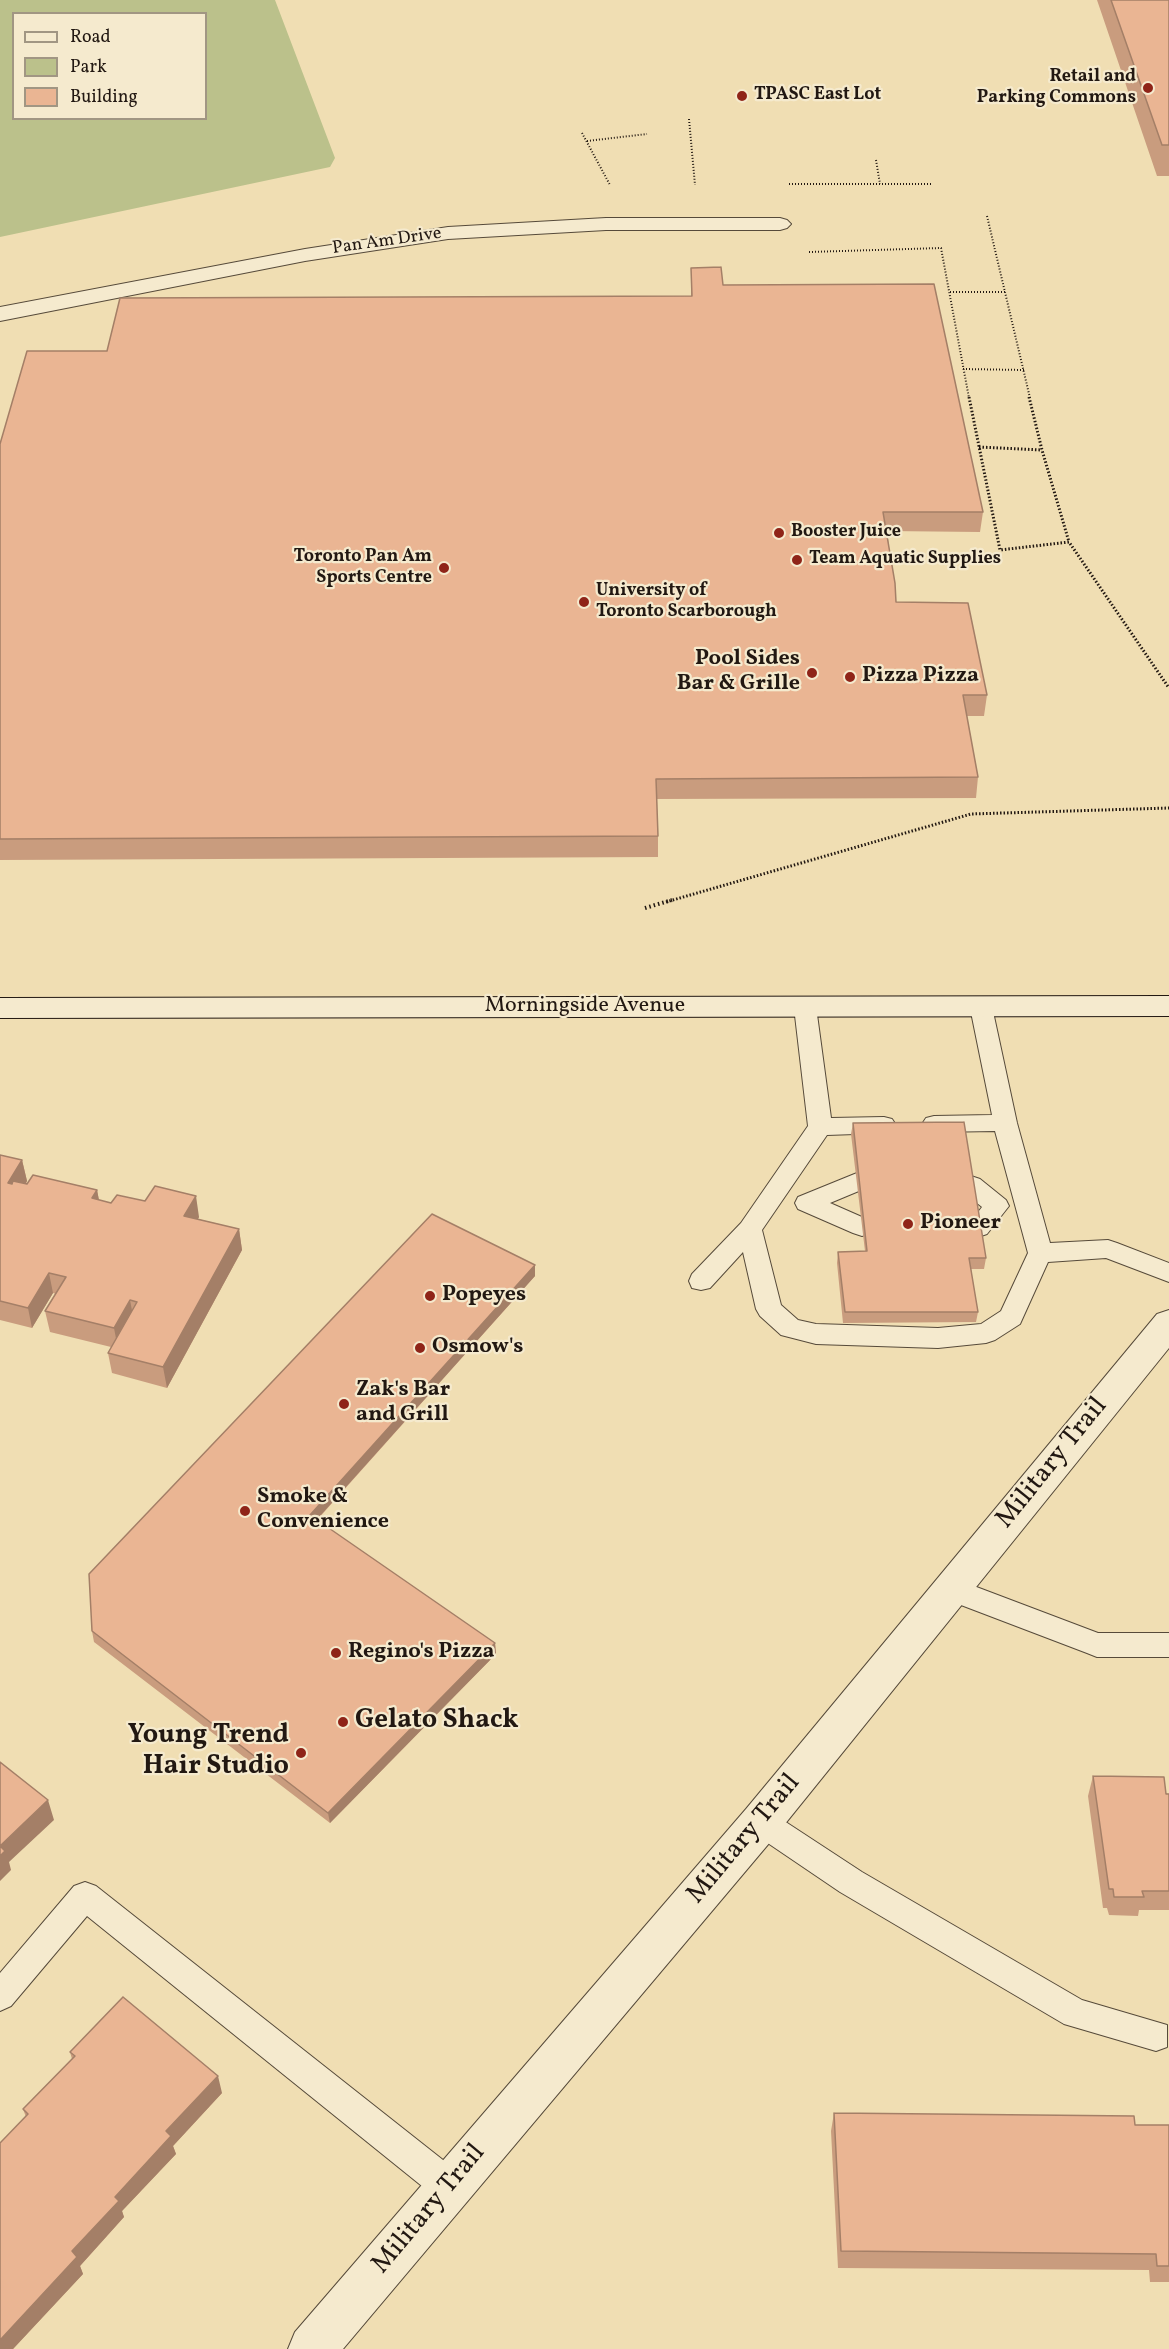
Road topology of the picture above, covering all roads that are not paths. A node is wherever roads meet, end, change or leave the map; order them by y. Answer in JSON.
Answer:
{"nodes":[{"id":1,"x":780,"y":224,"type":"dead end"},
{"id":2,"x":0,"y":315,"type":"edge"},
{"id":3,"x":805,"y":1007,"type":"junction"},
{"id":4,"x":981,"y":1007,"type":"junction"},
{"id":5,"x":0,"y":1008,"type":"edge"},
{"id":6,"x":1164,"y":1008,"type":"edge"},
{"id":7,"x":1005,"y":1123,"type":"junction"},
{"id":8,"x":820,"y":1127,"type":"junction"},
{"id":9,"x":856,"y":1182,"type":"edge"},
{"id":10,"x":971,"y":1185,"type":"edge"},
{"id":11,"x":769,"y":1203,"type":"junction"},
{"id":12,"x":807,"y":1203,"type":"junction"},
{"id":13,"x":1026,"y":1204,"type":"junction"},
{"id":14,"x":997,"y":1206,"type":"junction"},
{"id":15,"x":862,"y":1227,"type":"edge"},
{"id":16,"x":978,"y":1228,"type":"edge"},
{"id":17,"x":750,"y":1230,"type":"junction"},
{"id":18,"x":1040,"y":1253,"type":"junction"},
{"id":19,"x":1169,"y":1273,"type":"edge"},
{"id":20,"x":701,"y":1281,"type":"dead end"},
{"id":21,"x":1169,"y":1323,"type":"edge"},
{"id":22,"x":950,"y":1589,"type":"junction"},
{"id":23,"x":1169,"y":1645,"type":"edge"},
{"id":24,"x":761,"y":1822,"type":"junction"},
{"id":25,"x":0,"y":1996,"type":"edge"},
{"id":26,"x":1156,"y":2036,"type":"dead end"},
{"id":27,"x":450,"y":2187,"type":"junction"},
{"id":28,"x":312,"y":2349,"type":"edge"}],
"edges":[{"from":1,"to":2,"type":"street","name":"Pan Am Drive"},
{"from":3,"to":4,"type":"street","name":"Morningside Avenue"},
{"from":3,"to":5,"type":"street","name":"Morningside Avenue"},
{"from":3,"to":8,"type":"lane"},
{"from":4,"to":6,"type":"street","name":"Morningside Avenue"},
{"from":4,"to":7,"type":"lane"},
{"from":7,"to":8,"type":"lane"},
{"from":7,"to":13,"type":"lane"},
{"from":8,"to":11,"type":"lane"},
{"from":9,"to":12,"type":"lane"},
{"from":10,"to":14,"type":"lane"},
{"from":11,"to":12,"type":"lane"},
{"from":11,"to":17,"type":"lane"},
{"from":12,"to":15,"type":"lane"},
{"from":13,"to":14,"type":"lane"},
{"from":13,"to":18,"type":"lane"},
{"from":14,"to":16,"type":"lane"},
{"from":17,"to":18,"type":"lane"},
{"from":17,"to":20,"type":"lane"},
{"from":18,"to":19,"type":"lane"},
{"from":21,"to":22,"type":"street","name":"Military Trail"},
{"from":22,"to":23,"type":"lane"},
{"from":22,"to":24,"type":"street","name":"Military Trail"},
{"from":24,"to":26,"type":"lane"},
{"from":24,"to":27,"type":"street","name":"Military Trail"},
{"from":25,"to":27,"type":"lane"},
{"from":27,"to":28,"type":"street","name":"Military Trail"}]}
